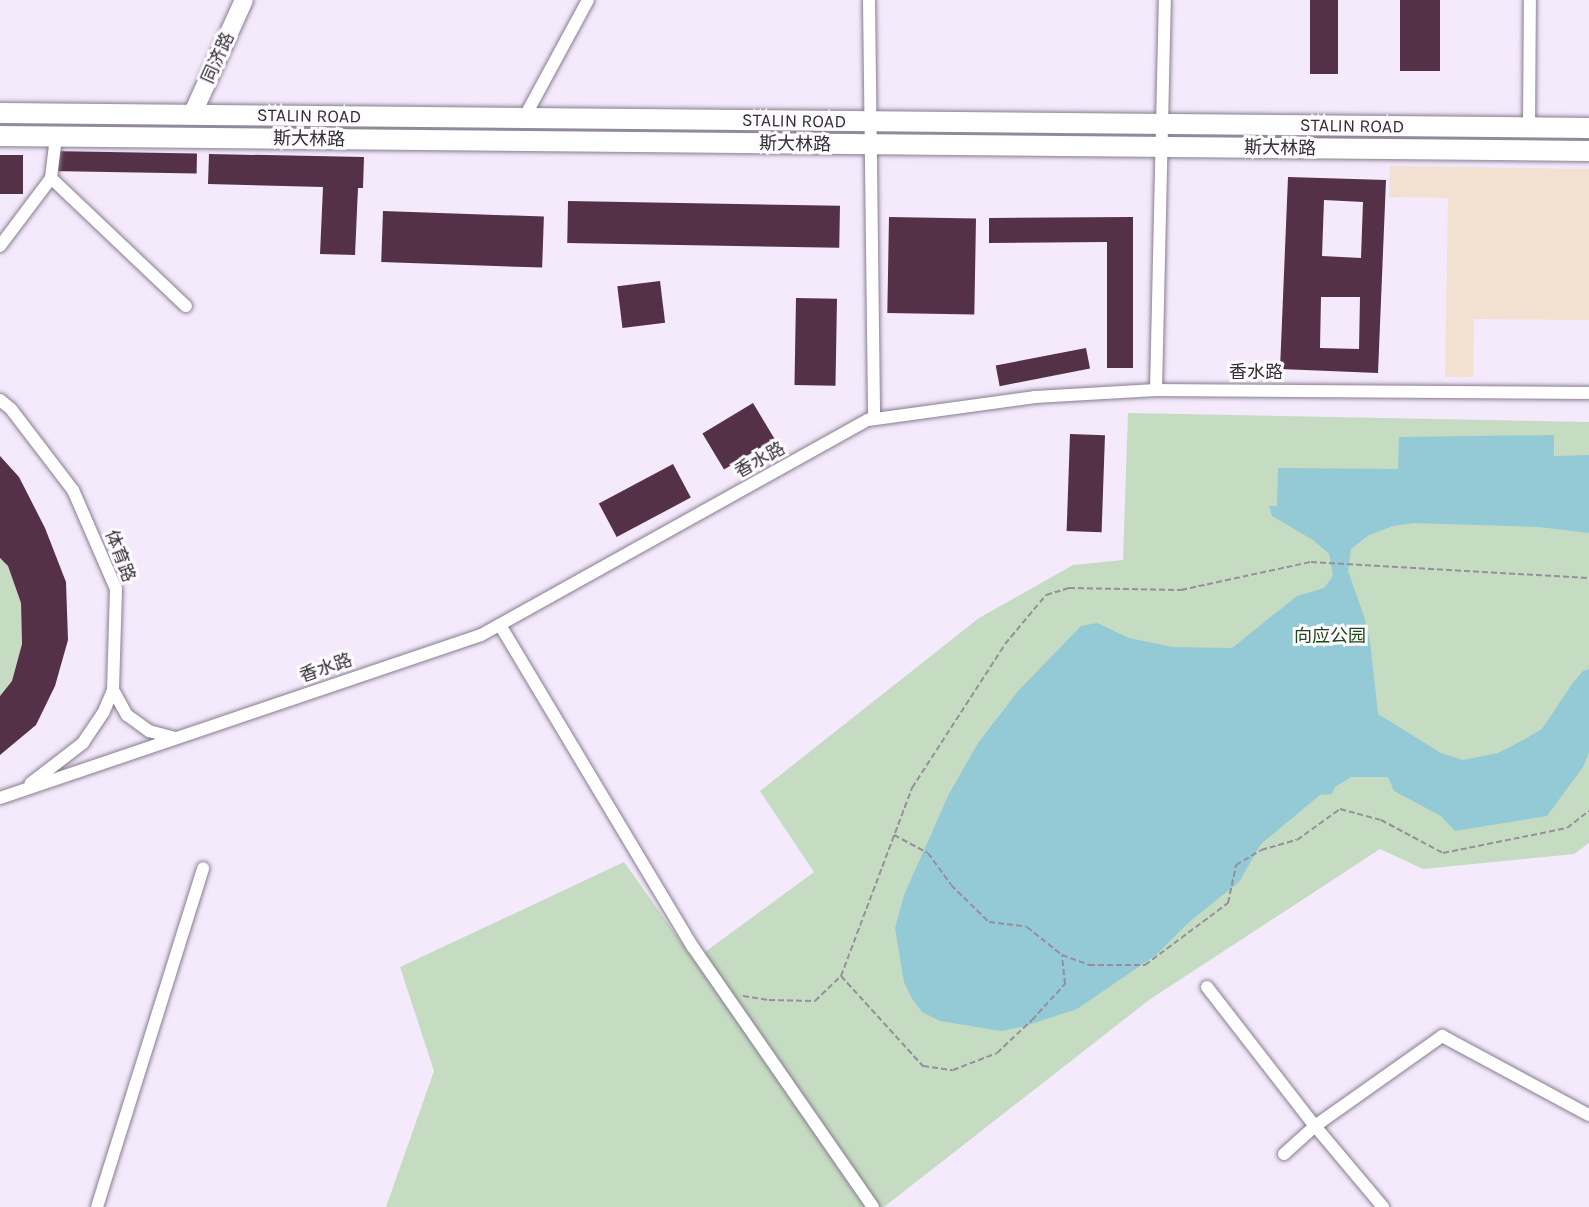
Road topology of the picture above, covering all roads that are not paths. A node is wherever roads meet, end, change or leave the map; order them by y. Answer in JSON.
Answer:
{"nodes":[{"id":1,"x":243,"y":0,"type":"edge"},
{"id":2,"x":588,"y":0,"type":"edge"},
{"id":3,"x":869,"y":0,"type":"edge"},
{"id":4,"x":1165,"y":0,"type":"edge"},
{"id":5,"x":1530,"y":0,"type":"edge"},
{"id":6,"x":0,"y":113,"type":"edge"},
{"id":7,"x":192,"y":115,"type":"junction"},
{"id":8,"x":524,"y":118,"type":"junction"},
{"id":9,"x":870,"y":122,"type":"junction"},
{"id":10,"x":1162,"y":124,"type":"junction"},
{"id":11,"x":1529,"y":128,"type":"junction"},
{"id":12,"x":1589,"y":128,"type":"edge"},
{"id":13,"x":0,"y":136,"type":"edge"},
{"id":14,"x":56,"y":137,"type":"junction"},
{"id":15,"x":870,"y":144,"type":"junction"},
{"id":16,"x":1162,"y":146,"type":"junction"},
{"id":17,"x":1589,"y":151,"type":"edge"},
{"id":18,"x":51,"y":178,"type":"junction"},
{"id":19,"x":0,"y":246,"type":"edge"},
{"id":20,"x":186,"y":306,"type":"dead end"},
{"id":21,"x":1156,"y":390,"type":"junction"},
{"id":22,"x":1589,"y":393,"type":"edge"},
{"id":23,"x":0,"y":400,"type":"edge"},
{"id":24,"x":874,"y":419,"type":"junction"},
{"id":25,"x":500,"y":625,"type":"junction"},
{"id":26,"x":113,"y":690,"type":"junction"},
{"id":27,"x":177,"y":738,"type":"junction"},
{"id":28,"x":23,"y":790,"type":"junction"},
{"id":29,"x":0,"y":798,"type":"edge"},
{"id":30,"x":203,"y":868,"type":"dead end"},
{"id":31,"x":1207,"y":987,"type":"dead end"},
{"id":32,"x":1589,"y":1115,"type":"edge"},
{"id":33,"x":1315,"y":1126,"type":"junction"},
{"id":34,"x":1284,"y":1154,"type":"dead end"},
{"id":35,"x":98,"y":1207,"type":"edge"},
{"id":36,"x":873,"y":1207,"type":"edge"},
{"id":37,"x":1383,"y":1207,"type":"edge"}],
"edges":[{"from":1,"to":7,"type":"street","name":"同济路"},
{"from":2,"to":8,"type":"street"},
{"from":3,"to":9,"type":"street"},
{"from":4,"to":10,"type":"street"},
{"from":5,"to":11,"type":"street"},
{"from":6,"to":7,"type":"main road","name":"STALIN ROAD"},
{"from":7,"to":8,"type":"main road","name":"STALIN ROAD"},
{"from":8,"to":9,"type":"main road","name":"STALIN ROAD"},
{"from":9,"to":10,"type":"main road","name":"STALIN ROAD"},
{"from":9,"to":15,"type":"street"},
{"from":10,"to":11,"type":"main road","name":"STALIN ROAD"},
{"from":10,"to":16,"type":"street"},
{"from":11,"to":12,"type":"main road","name":"STALIN ROAD"},
{"from":13,"to":14,"type":"main road","name":"斯大林路"},
{"from":14,"to":15,"type":"main road","name":"斯大林路"},
{"from":14,"to":18,"type":"street"},
{"from":15,"to":16,"type":"main road","name":"斯大林路"},
{"from":15,"to":24,"type":"street"},
{"from":16,"to":17,"type":"main road","name":"斯大林路"},
{"from":16,"to":21,"type":"street"},
{"from":18,"to":19,"type":"street"},
{"from":18,"to":20,"type":"street"},
{"from":21,"to":22,"type":"street","name":"香水路"},
{"from":21,"to":24,"type":"street","name":"香水路"},
{"from":23,"to":26,"type":"street","name":"体育路"},
{"from":24,"to":25,"type":"street","name":"香水路"},
{"from":25,"to":27,"type":"street","name":"香水路"},
{"from":25,"to":36,"type":"street"},
{"from":26,"to":27,"type":"street"},
{"from":26,"to":28,"type":"street","name":"体育路"},
{"from":27,"to":28,"type":"street","name":"香水路"},
{"from":28,"to":29,"type":"street","name":"香水路"},
{"from":30,"to":35,"type":"street"},
{"from":31,"to":33,"type":"street"},
{"from":32,"to":33,"type":"street"},
{"from":33,"to":34,"type":"street"},
{"from":33,"to":37,"type":"street"}]}
